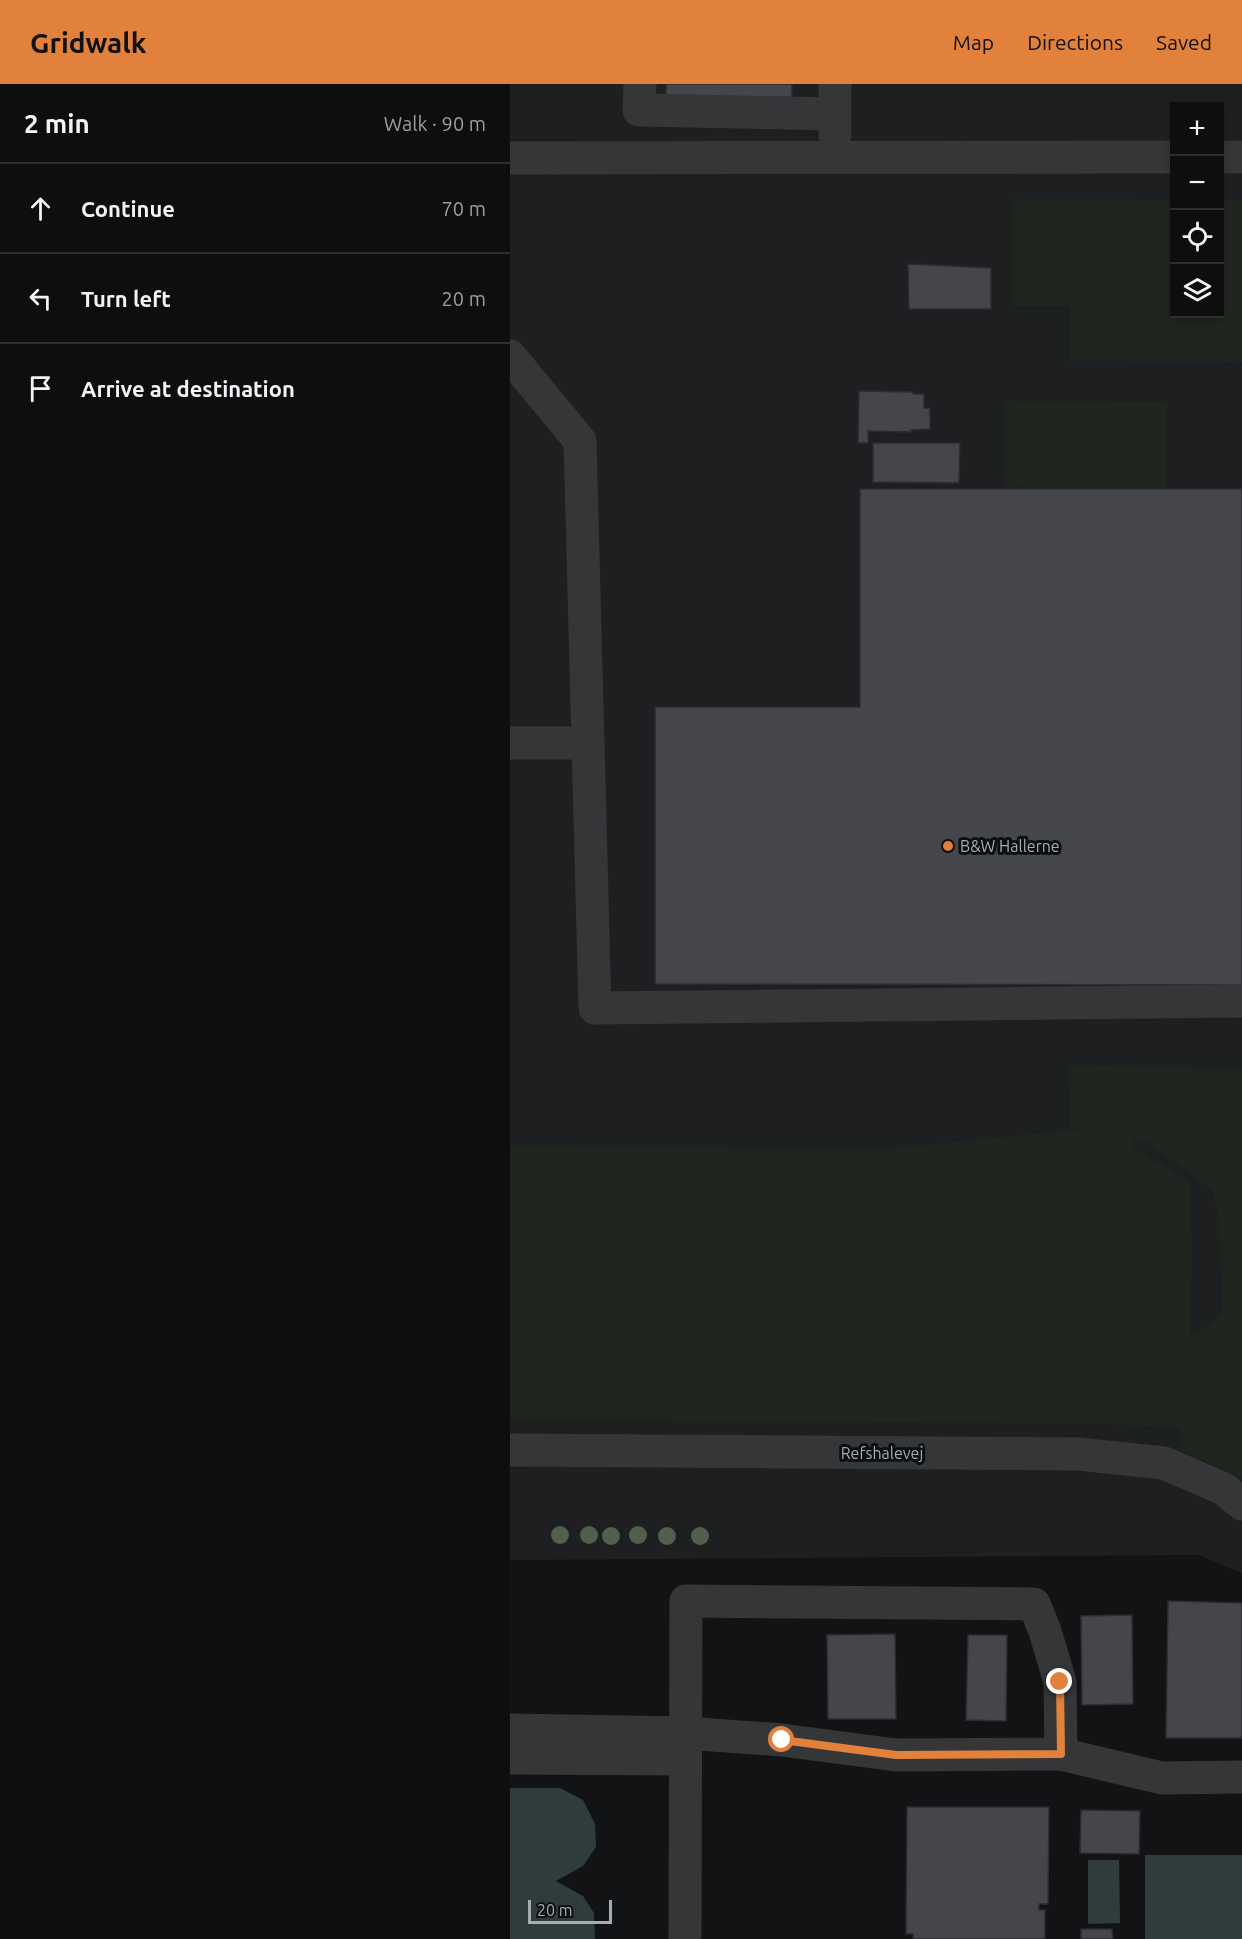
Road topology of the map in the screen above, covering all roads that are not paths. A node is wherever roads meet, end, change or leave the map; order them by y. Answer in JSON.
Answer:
{"nodes":[{"id":1,"x":639,"y":84,"type":"edge"},
{"id":2,"x":835,"y":99,"type":"edge"},
{"id":3,"x":1170,"y":157,"type":"edge"},
{"id":4,"x":1224,"y":157,"type":"edge"},
{"id":5,"x":1242,"y":157,"type":"edge"},
{"id":6,"x":510,"y":158,"type":"edge"},
{"id":7,"x":836,"y":158,"type":"junction"},
{"id":8,"x":510,"y":356,"type":"edge"},
{"id":9,"x":588,"y":743,"type":"junction"},
{"id":10,"x":510,"y":744,"type":"edge"},
{"id":11,"x":1242,"y":1001,"type":"edge"},
{"id":12,"x":510,"y":1450,"type":"edge"},
{"id":13,"x":1242,"y":1504,"type":"edge"},
{"id":14,"x":510,"y":1730,"type":"edge"},
{"id":15,"x":685,"y":1746,"type":"junction"},
{"id":16,"x":1061,"y":1754,"type":"junction"},
{"id":17,"x":510,"y":1758,"type":"edge"},
{"id":18,"x":1242,"y":1777,"type":"edge"},
{"id":19,"x":685,"y":1939,"type":"edge"}],
"edges":[{"from":1,"to":2,"type":"street"},
{"from":2,"to":7,"type":"street"},
{"from":3,"to":7,"type":"street"},
{"from":4,"to":5,"type":"street"},
{"from":6,"to":7,"type":"street"},
{"from":8,"to":9,"type":"street"},
{"from":9,"to":10,"type":"street"},
{"from":9,"to":11,"type":"street"},
{"from":12,"to":13,"type":"street","name":"Refshalevej"},
{"from":14,"to":15,"type":"street"},
{"from":15,"to":16,"type":"street"},
{"from":15,"to":16,"type":"street"},
{"from":15,"to":17,"type":"street"},
{"from":15,"to":19,"type":"street"},
{"from":16,"to":18,"type":"street"}]}
